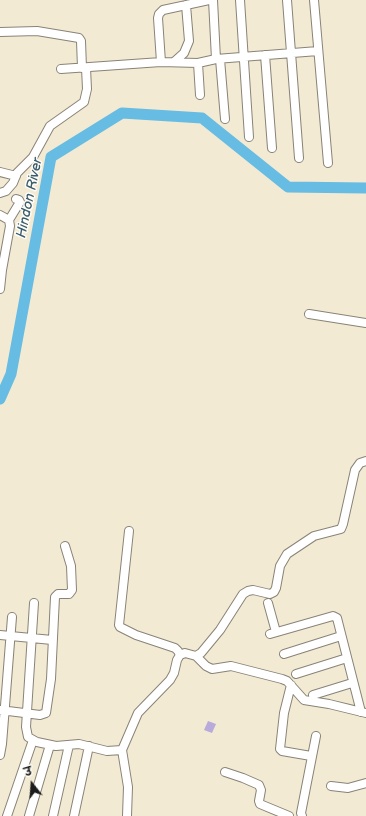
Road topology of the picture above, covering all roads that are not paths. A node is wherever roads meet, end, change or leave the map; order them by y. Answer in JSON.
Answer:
{"nodes":[{"id":1,"x":209,"y":0,"type":"edge"},
{"id":2,"x":213,"y":0,"type":"edge"},
{"id":3,"x":240,"y":0,"type":"edge"},
{"id":4,"x":287,"y":0,"type":"edge"},
{"id":5,"x":314,"y":0,"type":"edge"},
{"id":6,"x":186,"y":5,"type":"junction"},
{"id":7,"x":0,"y":32,"type":"edge"},
{"id":8,"x":318,"y":50,"type":"junction"},
{"id":9,"x":291,"y":53,"type":"junction"},
{"id":10,"x":265,"y":55,"type":"junction"},
{"id":11,"x":243,"y":56,"type":"junction"},
{"id":12,"x":218,"y":59,"type":"junction"},
{"id":13,"x":161,"y":62,"type":"junction"},
{"id":14,"x":174,"y":62,"type":"junction"},
{"id":15,"x":198,"y":62,"type":"junction"},
{"id":16,"x":84,"y":68,"type":"junction"},
{"id":17,"x":61,"y":69,"type":"dead end"},
{"id":18,"x":200,"y":95,"type":"dead end"},
{"id":19,"x":225,"y":119,"type":"dead end"},
{"id":20,"x":249,"y":137,"type":"dead end"},
{"id":21,"x":272,"y":148,"type":"dead end"},
{"id":22,"x":299,"y":158,"type":"dead end"},
{"id":23,"x":328,"y":164,"type":"dead end"},
{"id":24,"x":0,"y":172,"type":"edge"},
{"id":25,"x":16,"y":176,"type":"junction"},
{"id":26,"x":0,"y":193,"type":"edge"},
{"id":27,"x":16,"y":199,"type":"dead end"},
{"id":28,"x":0,"y":215,"type":"edge"},
{"id":29,"x":10,"y":220,"type":"junction"},
{"id":30,"x":1,"y":269,"type":"edge"},
{"id":31,"x":0,"y":289,"type":"edge"},
{"id":32,"x":309,"y":314,"type":"dead end"},
{"id":33,"x":366,"y":323,"type":"edge"},
{"id":34,"x":366,"y":461,"type":"edge"},
{"id":35,"x":129,"y":531,"type":"dead end"},
{"id":36,"x":65,"y":546,"type":"dead end"},
{"id":37,"x":34,"y":603,"type":"dead end"},
{"id":38,"x":268,"y":603,"type":"dead end"},
{"id":39,"x":12,"y":617,"type":"dead end"},
{"id":40,"x":0,"y":635,"type":"edge"},
{"id":41,"x":11,"y":636,"type":"junction"},
{"id":42,"x":341,"y":636,"type":"junction"},
{"id":43,"x":31,"y":638,"type":"junction"},
{"id":44,"x":52,"y":640,"type":"junction"},
{"id":45,"x":284,"y":654,"type":"dead end"},
{"id":46,"x":180,"y":655,"type":"junction"},
{"id":47,"x":196,"y":656,"type":"junction"},
{"id":48,"x":347,"y":658,"type":"junction"},
{"id":49,"x":296,"y":674,"type":"dead end"},
{"id":50,"x":352,"y":683,"type":"junction"},
{"id":51,"x":291,"y":685,"type":"junction"},
{"id":52,"x":313,"y":694,"type":"dead end"},
{"id":53,"x":2,"y":710,"type":"edge"},
{"id":54,"x":27,"y":713,"type":"junction"},
{"id":55,"x":363,"y":713,"type":"edge"},
{"id":56,"x":316,"y":736,"type":"dead end"},
{"id":57,"x":32,"y":740,"type":"junction"},
{"id":58,"x":50,"y":745,"type":"junction"},
{"id":59,"x":69,"y":745,"type":"junction"},
{"id":60,"x":89,"y":746,"type":"junction"},
{"id":61,"x":122,"y":750,"type":"junction"},
{"id":62,"x":0,"y":753,"type":"edge"},
{"id":63,"x":311,"y":756,"type":"junction"},
{"id":64,"x":225,"y":772,"type":"dead end"},
{"id":65,"x":366,"y":783,"type":"edge"},
{"id":66,"x":331,"y":786,"type":"dead end"},
{"id":67,"x":7,"y":816,"type":"edge"},
{"id":68,"x":29,"y":816,"type":"edge"},
{"id":69,"x":53,"y":816,"type":"edge"},
{"id":70,"x":74,"y":816,"type":"edge"},
{"id":71,"x":127,"y":816,"type":"edge"},
{"id":72,"x":289,"y":816,"type":"edge"},
{"id":73,"x":302,"y":816,"type":"edge"}],
"edges":[{"from":1,"to":6,"type":"street"},
{"from":2,"to":12,"type":"street"},
{"from":3,"to":11,"type":"street"},
{"from":4,"to":9,"type":"street"},
{"from":5,"to":8,"type":"street"},
{"from":6,"to":13,"type":"street"},
{"from":6,"to":14,"type":"street"},
{"from":7,"to":16,"type":"street"},
{"from":8,"to":9,"type":"street"},
{"from":8,"to":23,"type":"street"},
{"from":9,"to":10,"type":"street"},
{"from":9,"to":22,"type":"street"},
{"from":10,"to":11,"type":"street"},
{"from":10,"to":21,"type":"street"},
{"from":11,"to":12,"type":"street"},
{"from":11,"to":20,"type":"street"},
{"from":12,"to":15,"type":"street"},
{"from":12,"to":19,"type":"street"},
{"from":13,"to":14,"type":"street"},
{"from":13,"to":16,"type":"street"},
{"from":14,"to":15,"type":"street"},
{"from":15,"to":18,"type":"street"},
{"from":16,"to":17,"type":"street"},
{"from":16,"to":25,"type":"street"},
{"from":24,"to":25,"type":"street"},
{"from":25,"to":26,"type":"street"},
{"from":27,"to":29,"type":"street"},
{"from":28,"to":29,"type":"street"},
{"from":29,"to":30,"type":"street"},
{"from":30,"to":31,"type":"street"},
{"from":32,"to":33,"type":"street"},
{"from":34,"to":47,"type":"street"},
{"from":35,"to":46,"type":"street"},
{"from":36,"to":44,"type":"street"},
{"from":37,"to":43,"type":"street"},
{"from":38,"to":42,"type":"street"},
{"from":39,"to":41,"type":"street"},
{"from":40,"to":41,"type":"street"},
{"from":41,"to":43,"type":"street"},
{"from":41,"to":53,"type":"street"},
{"from":42,"to":45,"type":"street"},
{"from":42,"to":48,"type":"street"},
{"from":43,"to":44,"type":"street"},
{"from":43,"to":54,"type":"street"},
{"from":44,"to":54,"type":"street"},
{"from":46,"to":47,"type":"street"},
{"from":46,"to":61,"type":"street"},
{"from":47,"to":51,"type":"street"},
{"from":48,"to":49,"type":"street"},
{"from":48,"to":50,"type":"street"},
{"from":50,"to":52,"type":"street"},
{"from":50,"to":55,"type":"street"},
{"from":51,"to":55,"type":"street"},
{"from":51,"to":63,"type":"street"},
{"from":53,"to":54,"type":"street"},
{"from":53,"to":62,"type":"street"},
{"from":54,"to":57,"type":"street"},
{"from":56,"to":63,"type":"street"},
{"from":57,"to":58,"type":"street"},
{"from":57,"to":67,"type":"street"},
{"from":58,"to":59,"type":"street"},
{"from":58,"to":68,"type":"street"},
{"from":59,"to":60,"type":"street"},
{"from":59,"to":69,"type":"street"},
{"from":60,"to":61,"type":"street"},
{"from":60,"to":70,"type":"street"},
{"from":61,"to":71,"type":"street"},
{"from":63,"to":73,"type":"street"},
{"from":64,"to":72,"type":"street"},
{"from":65,"to":66,"type":"street"}]}
